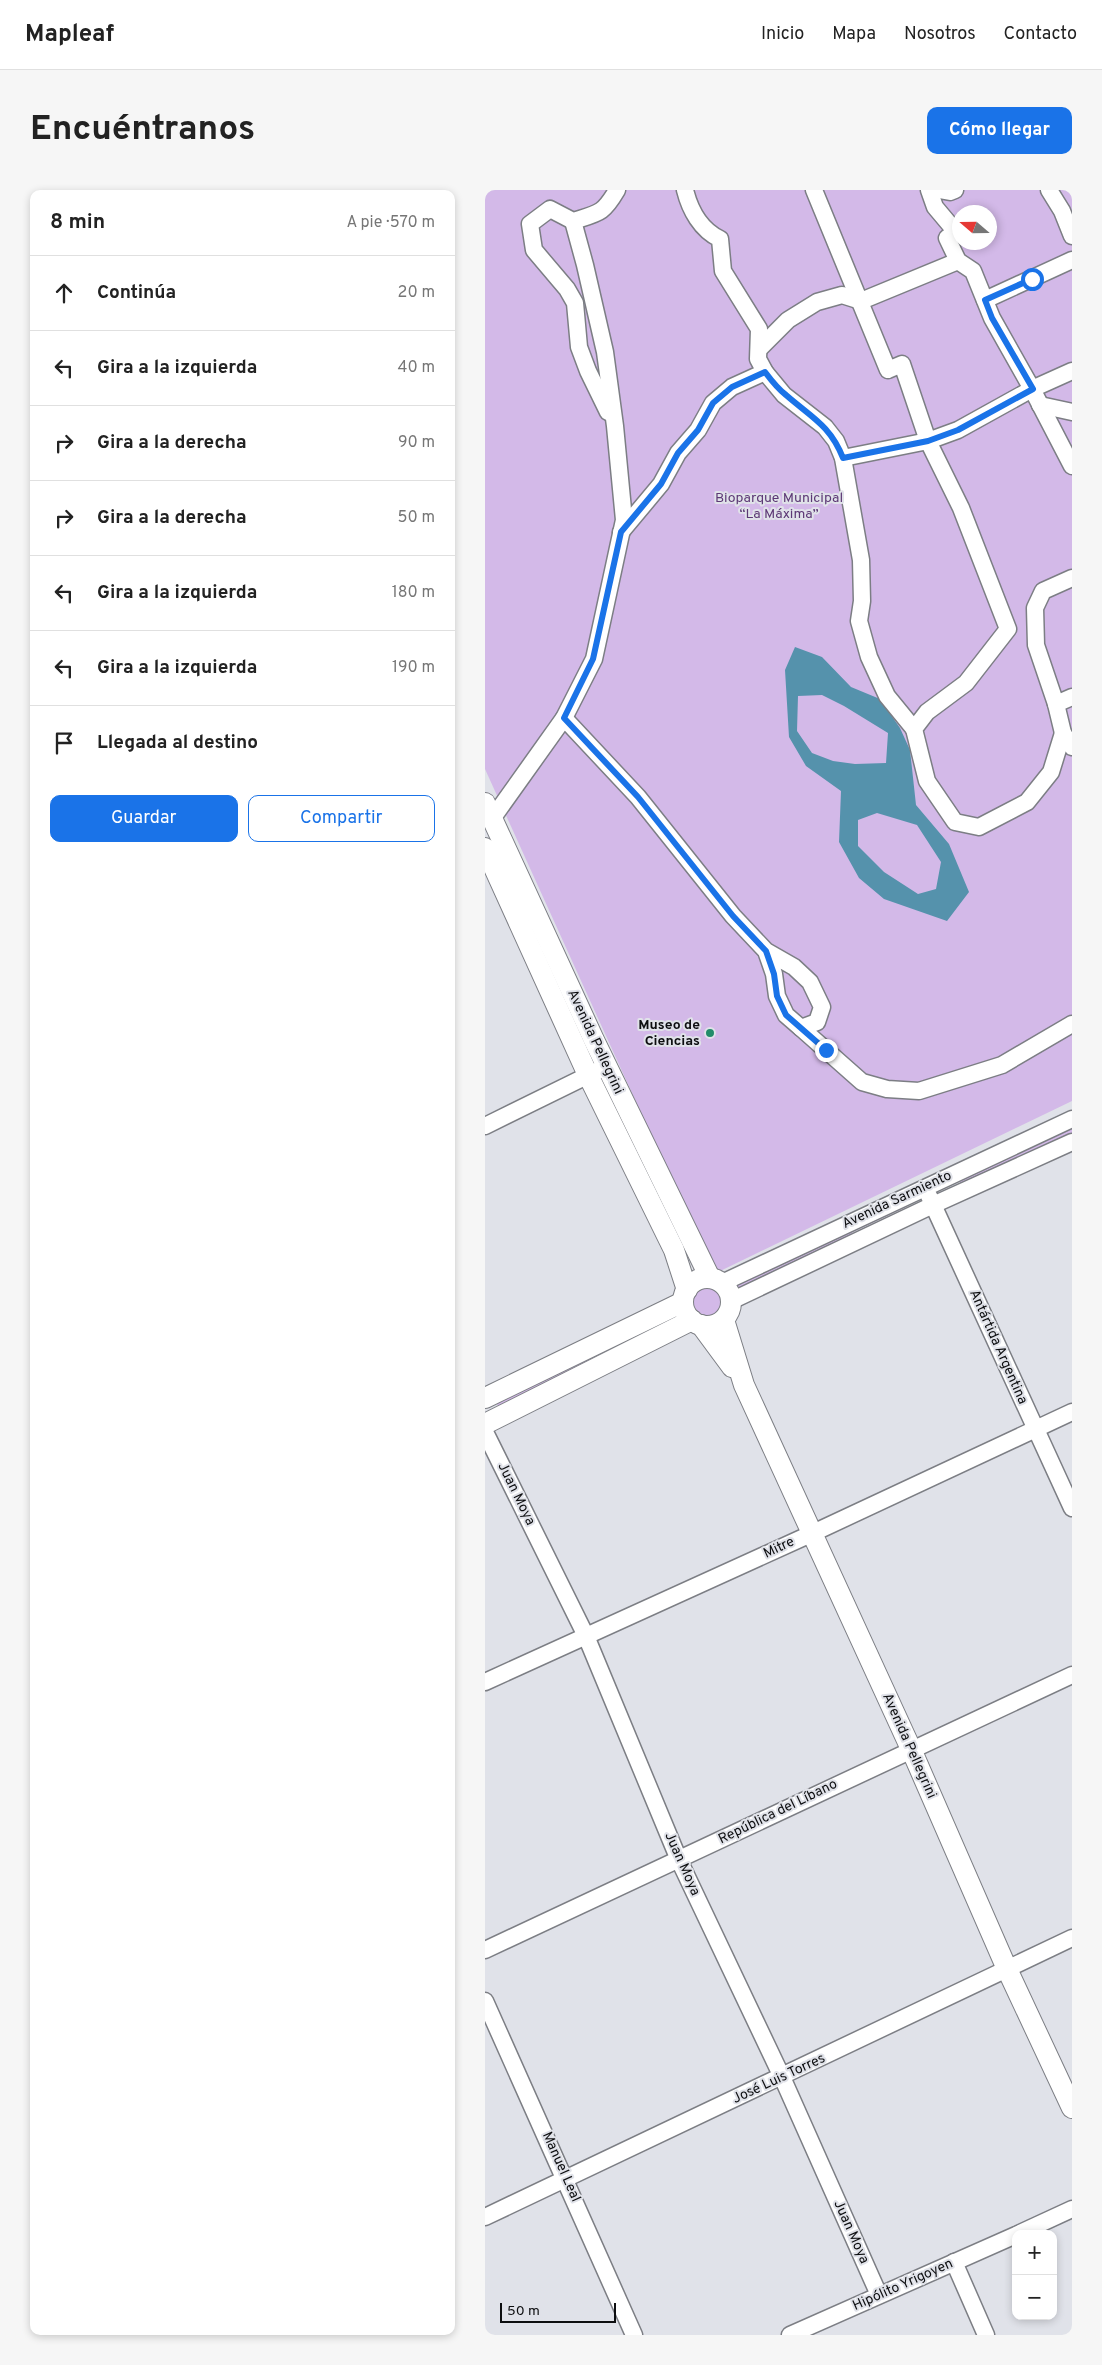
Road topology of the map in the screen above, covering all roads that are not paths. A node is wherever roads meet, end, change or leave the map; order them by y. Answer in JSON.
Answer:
{"nodes":[{"id":1,"x":617,"y":190,"type":"edge"},
{"id":2,"x":685,"y":190,"type":"edge"},
{"id":3,"x":814,"y":190,"type":"edge"},
{"id":4,"x":929,"y":190,"type":"edge"},
{"id":5,"x":939,"y":190,"type":"edge"},
{"id":6,"x":955,"y":190,"type":"edge"},
{"id":7,"x":1049,"y":190,"type":"edge"},
{"id":8,"x":573,"y":221,"type":"junction"},
{"id":9,"x":1072,"y":236,"type":"edge"},
{"id":10,"x":1072,"y":260,"type":"edge"},
{"id":11,"x":958,"y":261,"type":"junction"},
{"id":12,"x":861,"y":300,"type":"junction"},
{"id":13,"x":985,"y":300,"type":"junction"},
{"id":14,"x":760,"y":348,"type":"junction"},
{"id":15,"x":1072,"y":371,"type":"edge"},
{"id":16,"x":765,"y":372,"type":"junction"},
{"id":17,"x":1033,"y":389,"type":"junction"},
{"id":18,"x":1040,"y":405,"type":"junction"},
{"id":19,"x":1072,"y":412,"type":"edge"},
{"id":20,"x":615,"y":426,"type":"junction"},
{"id":21,"x":928,"y":441,"type":"junction"},
{"id":22,"x":843,"y":458,"type":"junction"},
{"id":23,"x":1072,"y":466,"type":"edge"},
{"id":24,"x":621,"y":532,"type":"junction"},
{"id":25,"x":1072,"y":578,"type":"edge"},
{"id":26,"x":1072,"y":697,"type":"edge"},
{"id":27,"x":1056,"y":704,"type":"junction"},
{"id":28,"x":564,"y":718,"type":"junction"},
{"id":29,"x":915,"y":729,"type":"junction"},
{"id":30,"x":1067,"y":740,"type":"edge"},
{"id":31,"x":489,"y":811,"type":"edge"},
{"id":32,"x":485,"y":848,"type":"edge"},
{"id":33,"x":496,"y":864,"type":"edge"},
{"id":34,"x":766,"y":951,"type":"junction"},
{"id":35,"x":1072,"y":1024,"type":"edge"},
{"id":36,"x":801,"y":1028,"type":"junction"},
{"id":37,"x":607,"y":1066,"type":"junction"},
{"id":38,"x":588,"y":1075,"type":"junction"},
{"id":39,"x":1072,"y":1119,"type":"edge"},
{"id":40,"x":485,"y":1126,"type":"edge"},
{"id":41,"x":1072,"y":1142,"type":"edge"},
{"id":42,"x":925,"y":1186,"type":"junction"},
{"id":43,"x":933,"y":1205,"type":"junction"},
{"id":44,"x":716,"y":1281,"type":"junction"},
{"id":45,"x":685,"y":1296,"type":"junction"},
{"id":46,"x":731,"y":1301,"type":"junction"},
{"id":47,"x":724,"y":1320,"type":"junction"},
{"id":48,"x":697,"y":1323,"type":"junction"},
{"id":49,"x":744,"y":1385,"type":"junction"},
{"id":50,"x":485,"y":1398,"type":"edge"},
{"id":51,"x":1072,"y":1412,"type":"edge"},
{"id":52,"x":485,"y":1424,"type":"edge"},
{"id":53,"x":1034,"y":1429,"type":"junction"},
{"id":54,"x":485,"y":1432,"type":"edge"},
{"id":55,"x":1072,"y":1508,"type":"edge"},
{"id":56,"x":813,"y":1533,"type":"junction"},
{"id":57,"x":586,"y":1636,"type":"junction"},
{"id":58,"x":1072,"y":1675,"type":"edge"},
{"id":59,"x":485,"y":1682,"type":"edge"},
{"id":60,"x":911,"y":1749,"type":"junction"},
{"id":61,"x":679,"y":1860,"type":"junction"},
{"id":62,"x":1072,"y":1938,"type":"edge"},
{"id":63,"x":485,"y":1950,"type":"edge"},
{"id":64,"x":1007,"y":1969,"type":"junction"},
{"id":65,"x":485,"y":2001,"type":"edge"},
{"id":66,"x":782,"y":2077,"type":"junction"},
{"id":67,"x":1072,"y":2108,"type":"edge"},
{"id":68,"x":566,"y":2180,"type":"junction"},
{"id":69,"x":1072,"y":2210,"type":"edge"},
{"id":70,"x":485,"y":2216,"type":"edge"},
{"id":71,"x":1026,"y":2230,"type":"edge"},
{"id":72,"x":1012,"y":2236,"type":"edge"},
{"id":73,"x":954,"y":2262,"type":"junction"},
{"id":74,"x":879,"y":2295,"type":"junction"},
{"id":75,"x":812,"y":2330,"type":"edge"},
{"id":76,"x":634,"y":2335,"type":"edge"},
{"id":77,"x":790,"y":2335,"type":"edge"},
{"id":78,"x":986,"y":2335,"type":"edge"}],
"edges":[{"from":1,"to":8,"type":"street"},
{"from":2,"to":14,"type":"street"},
{"from":3,"to":12,"type":"street"},
{"from":4,"to":11,"type":"street"},
{"from":5,"to":6,"type":"street"},
{"from":7,"to":9,"type":"street"},
{"from":8,"to":20,"type":"street"},
{"from":8,"to":20,"type":"street"},
{"from":10,"to":13,"type":"street"},
{"from":11,"to":12,"type":"street"},
{"from":11,"to":13,"type":"street"},
{"from":12,"to":14,"type":"street"},
{"from":12,"to":21,"type":"street"},
{"from":13,"to":17,"type":"street"},
{"from":14,"to":16,"type":"street"},
{"from":15,"to":17,"type":"street"},
{"from":16,"to":22,"type":"street"},
{"from":16,"to":24,"type":"street"},
{"from":17,"to":18,"type":"street"},
{"from":17,"to":21,"type":"street"},
{"from":18,"to":19,"type":"street"},
{"from":18,"to":23,"type":"street"},
{"from":20,"to":24,"type":"street"},
{"from":21,"to":22,"type":"street"},
{"from":21,"to":29,"type":"street"},
{"from":22,"to":29,"type":"street"},
{"from":24,"to":28,"type":"street"},
{"from":25,"to":27,"type":"street"},
{"from":26,"to":27,"type":"street"},
{"from":27,"to":30,"type":"street"},
{"from":28,"to":31,"type":"street"},
{"from":28,"to":34,"type":"street"},
{"from":29,"to":30,"type":"street"},
{"from":31,"to":33,"type":"main road","name":"Avenida Pellegrini"},
{"from":32,"to":33,"type":"main road","name":"Avenida Pellegrini"},
{"from":33,"to":37,"type":"main road","name":"Avenida Pellegrini"},
{"from":33,"to":38,"type":"main road","name":"Avenida Pellegrini"},
{"from":34,"to":36,"type":"street"},
{"from":34,"to":36,"type":"street"},
{"from":35,"to":36,"type":"street"},
{"from":37,"to":38,"type":"street"},
{"from":37,"to":44,"type":"main road","name":"Avenida Pellegrini"},
{"from":38,"to":40,"type":"street"},
{"from":38,"to":45,"type":"main road","name":"Avenida Pellegrini"},
{"from":39,"to":42,"type":"street","name":"Avenida Sarmiento"},
{"from":41,"to":43,"type":"street","name":"Avenida Sarmiento"},
{"from":42,"to":43,"type":"street","name":"Antártida Argentina"},
{"from":42,"to":44,"type":"street","name":"Avenida Sarmiento"},
{"from":43,"to":46,"type":"street","name":"Avenida Sarmiento"},
{"from":43,"to":53,"type":"street","name":"Antártida Argentina"},
{"from":44,"to":45,"type":"main road"},
{"from":44,"to":46,"type":"main road"},
{"from":45,"to":48,"type":"main road"},
{"from":45,"to":50,"type":"main road"},
{"from":46,"to":47,"type":"main road"},
{"from":47,"to":48,"type":"main road"},
{"from":47,"to":49,"type":"main road","name":"Avenida Pellegrini"},
{"from":48,"to":49,"type":"main road","name":"Avenida Pellegrini"},
{"from":48,"to":52,"type":"main road"},
{"from":49,"to":56,"type":"main road","name":"Avenida Pellegrini"},
{"from":51,"to":53,"type":"street","name":"Mitre"},
{"from":53,"to":55,"type":"street","name":"Antártida Argentina"},
{"from":53,"to":56,"type":"street","name":"Mitre"},
{"from":54,"to":57,"type":"street","name":"Juan Moya"},
{"from":56,"to":57,"type":"street","name":"Mitre"},
{"from":56,"to":60,"type":"main road","name":"Avenida Pellegrini"},
{"from":57,"to":59,"type":"street","name":"Mitre"},
{"from":57,"to":61,"type":"street","name":"Juan Moya"},
{"from":58,"to":60,"type":"street","name":"República del Líbano"},
{"from":60,"to":61,"type":"street","name":"República del Líbano"},
{"from":60,"to":64,"type":"main road","name":"Avenida Pellegrini"},
{"from":61,"to":63,"type":"street","name":"República del Líbano"},
{"from":61,"to":66,"type":"street","name":"Juan Moya"},
{"from":62,"to":64,"type":"street","name":"José Luis Torres"},
{"from":64,"to":66,"type":"street","name":"José Luis Torres"},
{"from":64,"to":67,"type":"main road","name":"Avenida Pellegrini"},
{"from":65,"to":68,"type":"street","name":"Manuel Leal"},
{"from":66,"to":68,"type":"street","name":"José Luis Torres"},
{"from":66,"to":74,"type":"street","name":"Juan Moya"},
{"from":68,"to":70,"type":"street","name":"José Luis Torres"},
{"from":68,"to":76,"type":"street","name":"Manuel Leal"},
{"from":69,"to":71,"type":"street","name":"Hipólito Yrigoyen"},
{"from":72,"to":73,"type":"street","name":"Hipólito Yrigoyen"},
{"from":73,"to":74,"type":"street","name":"Hipólito Yrigoyen"},
{"from":73,"to":78,"type":"street"},
{"from":74,"to":75,"type":"street","name":"Hipólito Yrigoyen"},
{"from":75,"to":77,"type":"street","name":"Hipólito Yrigoyen"}]}
